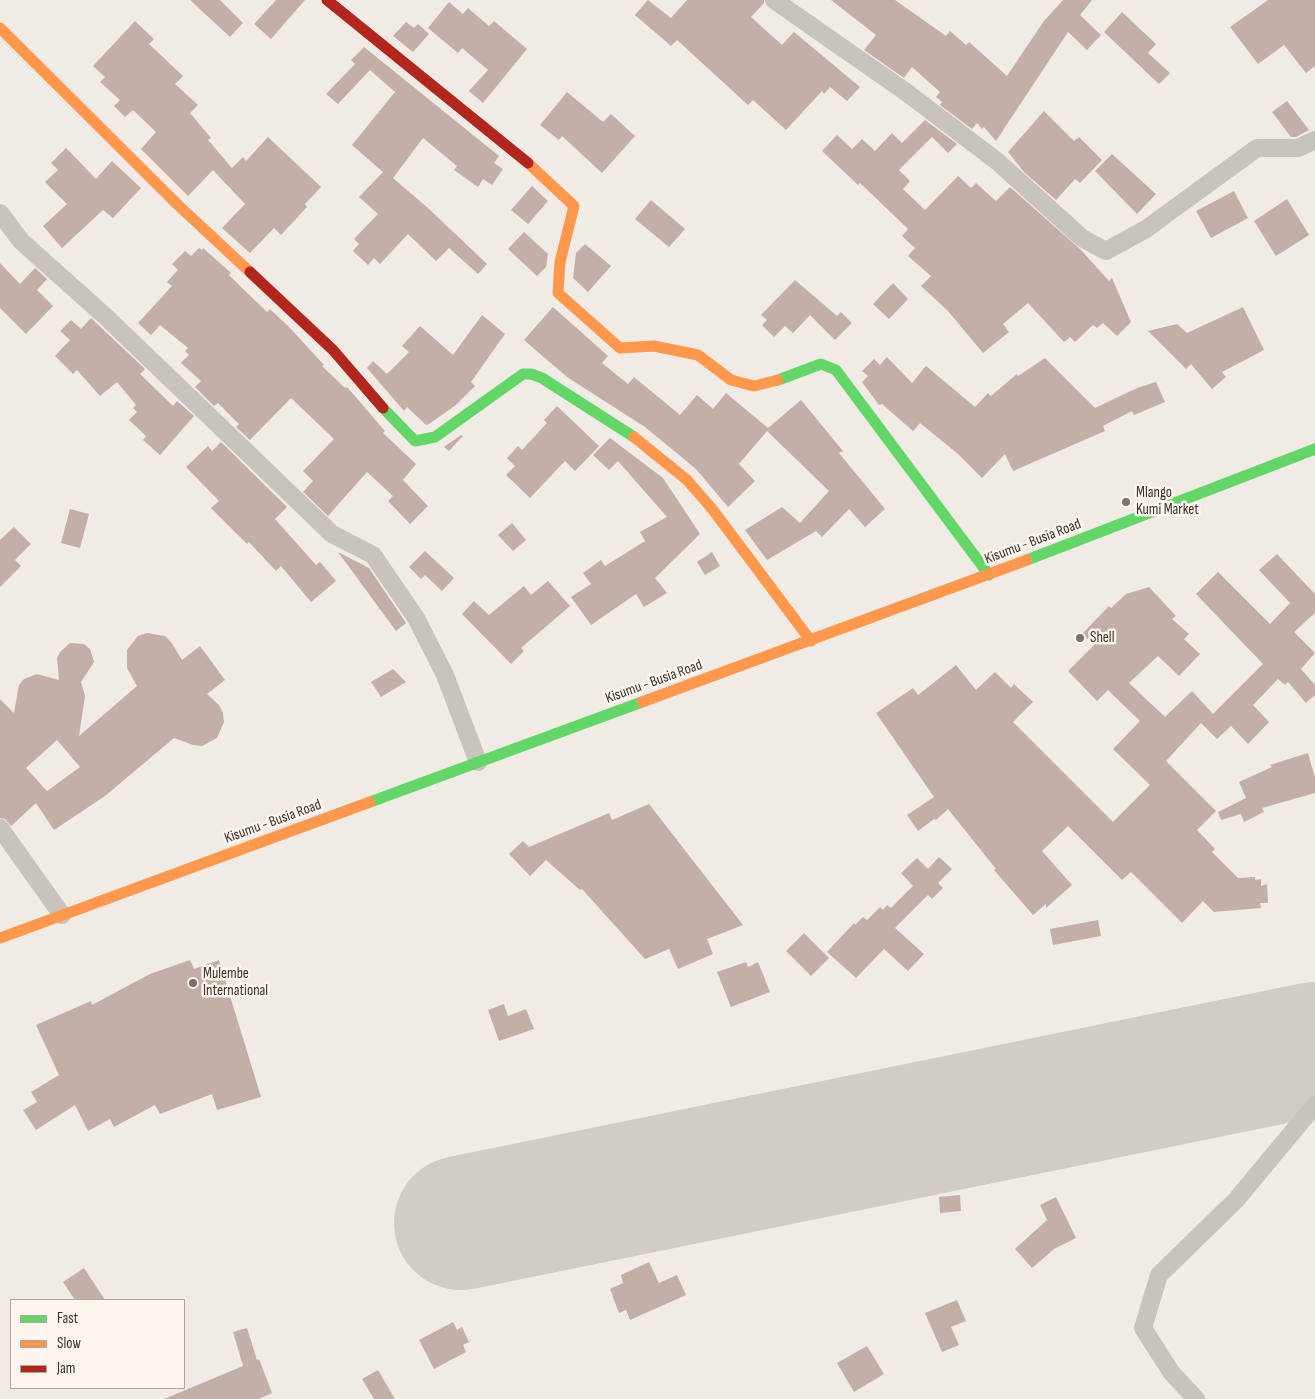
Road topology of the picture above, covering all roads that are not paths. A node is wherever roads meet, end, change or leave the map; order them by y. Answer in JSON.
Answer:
{"nodes":[{"id":1,"x":327,"y":0,"type":"edge"},
{"id":2,"x":774,"y":0,"type":"edge"},
{"id":3,"x":0,"y":28,"type":"edge"},
{"id":4,"x":1315,"y":140,"type":"edge"},
{"id":5,"x":0,"y":212,"type":"edge"},
{"id":6,"x":1315,"y":449,"type":"edge"},
{"id":7,"x":989,"y":576,"type":"junction"},
{"id":8,"x":810,"y":641,"type":"junction"},
{"id":9,"x":478,"y":762,"type":"junction"},
{"id":10,"x":0,"y":828,"type":"edge"},
{"id":11,"x":62,"y":915,"type":"junction"},
{"id":12,"x":0,"y":938,"type":"edge"},
{"id":13,"x":1315,"y":1105,"type":"edge"},
{"id":14,"x":1196,"y":1399,"type":"edge"}],
"edges":[{"from":1,"to":7,"type":"main road"},
{"from":2,"to":4,"type":"street"},
{"from":3,"to":8,"type":"main road"},
{"from":5,"to":9,"type":"street"},
{"from":6,"to":7,"type":"main road","name":"Kisumu - Busia Road"},
{"from":7,"to":8,"type":"main road","name":"Kisumu - Busia Road"},
{"from":8,"to":9,"type":"main road","name":"Kisumu - Busia Road"},
{"from":9,"to":11,"type":"main road","name":"Kisumu - Busia Road"},
{"from":10,"to":11,"type":"street"},
{"from":11,"to":12,"type":"main road","name":"Kisumu - Busia Road"},
{"from":13,"to":14,"type":"street"}]}
